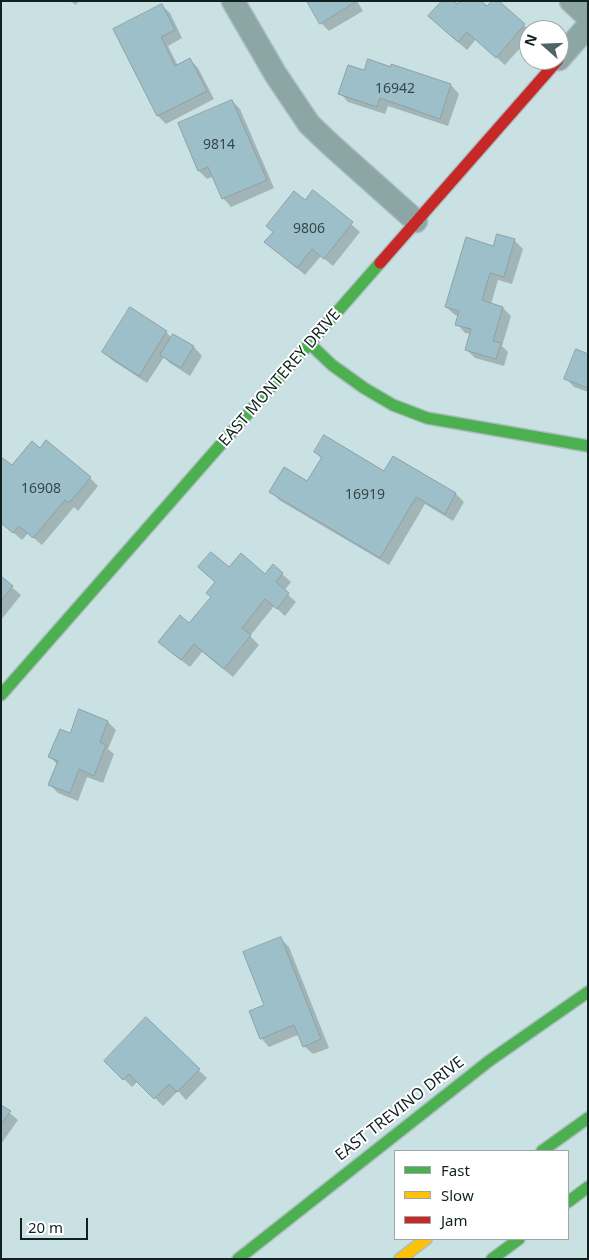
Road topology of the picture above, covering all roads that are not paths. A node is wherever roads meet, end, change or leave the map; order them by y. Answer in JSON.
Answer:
{"nodes":[{"id":1,"x":233,"y":1,"type":"edge"},
{"id":2,"x":571,"y":1,"type":"edge"},
{"id":3,"x":588,"y":17,"type":"edge"},
{"id":4,"x":588,"y":26,"type":"edge"},
{"id":5,"x":569,"y":47,"type":"edge"},
{"id":6,"x":548,"y":70,"type":"edge"},
{"id":7,"x":416,"y":220,"type":"junction"},
{"id":8,"x":310,"y":344,"type":"junction"},
{"id":9,"x":588,"y":446,"type":"edge"},
{"id":10,"x":1,"y":695,"type":"edge"},
{"id":11,"x":588,"y":992,"type":"edge"},
{"id":12,"x":588,"y":1118,"type":"edge"},
{"id":13,"x":543,"y":1150,"type":"edge"},
{"id":14,"x":588,"y":1187,"type":"edge"},
{"id":15,"x":569,"y":1201,"type":"edge"},
{"id":16,"x":425,"y":1240,"type":"edge"},
{"id":17,"x":518,"y":1240,"type":"edge"},
{"id":18,"x":238,"y":1259,"type":"edge"},
{"id":19,"x":400,"y":1259,"type":"edge"},
{"id":20,"x":492,"y":1259,"type":"edge"}],
"edges":[{"from":1,"to":7,"type":"street"},
{"from":2,"to":3,"type":"street"},
{"from":4,"to":5,"type":"street","name":"EAST MONTEREY DRIVE"},
{"from":6,"to":7,"type":"street","name":"EAST MONTEREY DRIVE"},
{"from":7,"to":8,"type":"street","name":"EAST MONTEREY DRIVE"},
{"from":8,"to":9,"type":"street"},
{"from":8,"to":10,"type":"street","name":"EAST MONTEREY DRIVE"},
{"from":11,"to":18,"type":"street","name":"EAST TREVINO DRIVE"},
{"from":12,"to":13,"type":"street"},
{"from":14,"to":15,"type":"street"},
{"from":16,"to":19,"type":"street"},
{"from":17,"to":20,"type":"street"}]}
